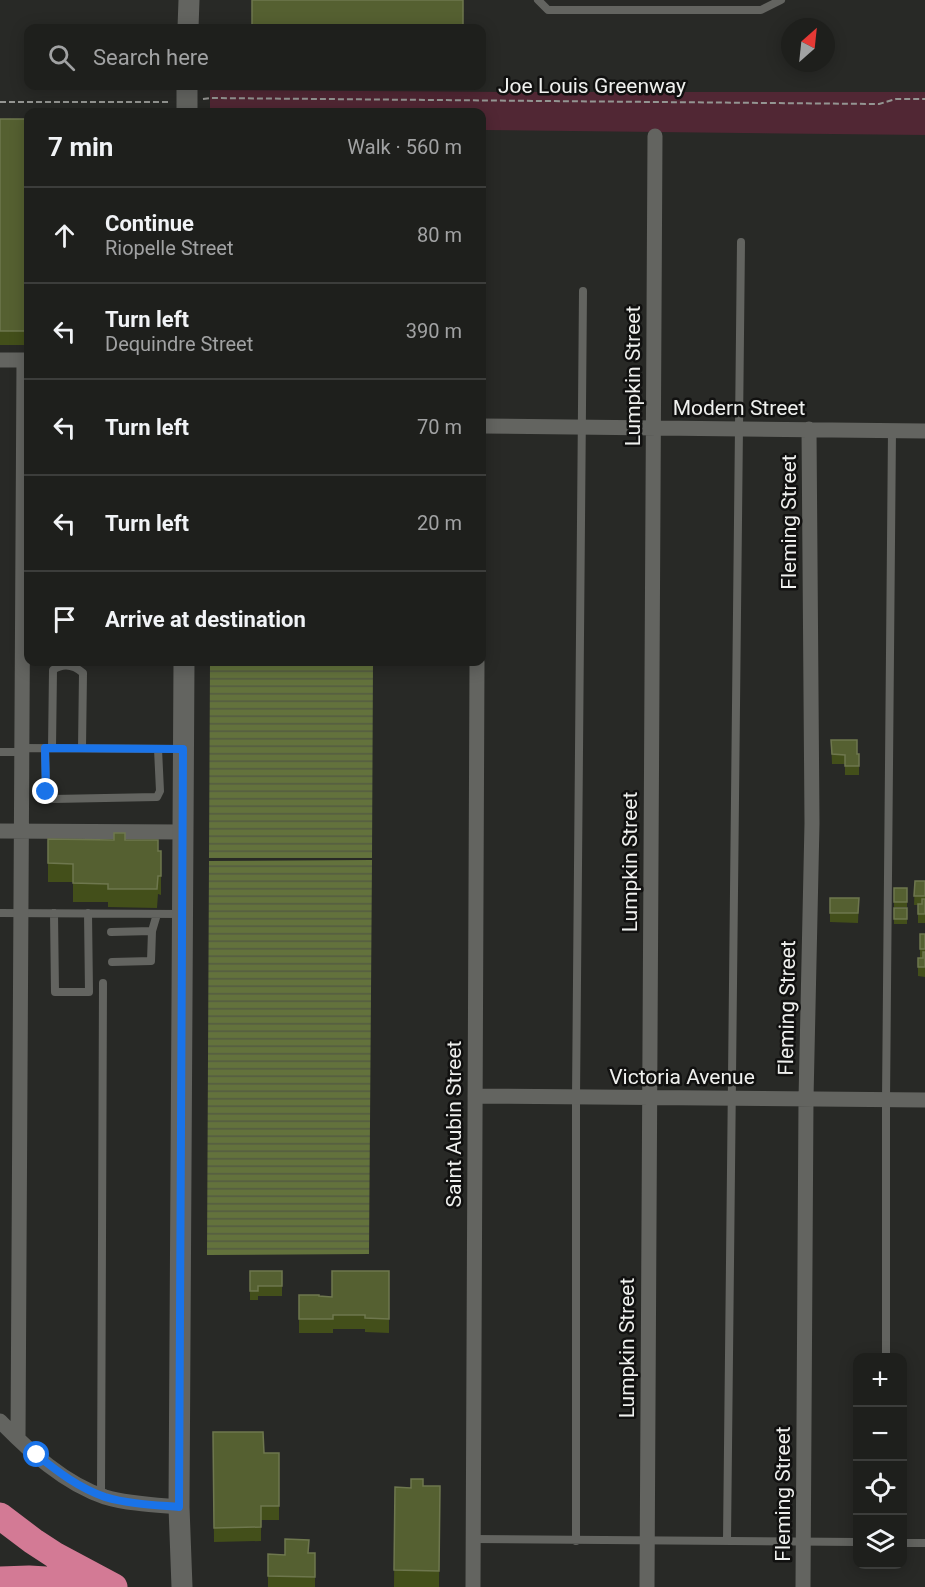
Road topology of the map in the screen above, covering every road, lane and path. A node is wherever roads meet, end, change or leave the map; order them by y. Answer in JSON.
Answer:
{"nodes":[{"id":1,"x":189,"y":0,"type":"edge"},
{"id":2,"x":538,"y":0,"type":"edge"},
{"id":3,"x":781,"y":0,"type":"edge"},
{"id":4,"x":188,"y":24,"type":"edge"},
{"id":5,"x":925,"y":99,"type":"edge"},
{"id":6,"x":187,"y":100,"type":"edge"},
{"id":7,"x":0,"y":102,"type":"edge"},
{"id":8,"x":655,"y":136,"type":"dead end"},
{"id":9,"x":741,"y":242,"type":"dead end"},
{"id":10,"x":583,"y":291,"type":"dead end"},
{"id":11,"x":0,"y":360,"type":"edge"},
{"id":12,"x":24,"y":360,"type":"edge"},
{"id":13,"x":486,"y":426,"type":"edge"},
{"id":14,"x":582,"y":427,"type":"junction"},
{"id":15,"x":653,"y":428,"type":"junction"},
{"id":16,"x":740,"y":429,"type":"junction"},
{"id":17,"x":809,"y":429,"type":"junction"},
{"id":18,"x":892,"y":430,"type":"junction"},
{"id":19,"x":925,"y":430,"type":"edge"},
{"id":20,"x":24,"y":555,"type":"edge"},
{"id":21,"x":184,"y":666,"type":"edge"},
{"id":22,"x":477,"y":666,"type":"edge"},
{"id":23,"x":49,"y":748,"type":"junction"},
{"id":24,"x":82,"y":748,"type":"junction"},
{"id":25,"x":158,"y":749,"type":"junction"},
{"id":26,"x":183,"y":749,"type":"junction"},
{"id":27,"x":22,"y":750,"type":"junction"},
{"id":28,"x":0,"y":752,"type":"edge"},
{"id":29,"x":0,"y":831,"type":"edge"},
{"id":30,"x":22,"y":831,"type":"junction"},
{"id":31,"x":183,"y":831,"type":"junction"},
{"id":32,"x":0,"y":913,"type":"edge"},
{"id":33,"x":21,"y":913,"type":"junction"},
{"id":34,"x":54,"y":913,"type":"junction"},
{"id":35,"x":88,"y":913,"type":"junction"},
{"id":36,"x":157,"y":914,"type":"junction"},
{"id":37,"x":182,"y":914,"type":"junction"},
{"id":38,"x":152,"y":931,"type":"junction"},
{"id":39,"x":111,"y":932,"type":"dead end"},
{"id":40,"x":112,"y":962,"type":"dead end"},
{"id":41,"x":103,"y":983,"type":"dead end"},
{"id":42,"x":475,"y":1096,"type":"junction"},
{"id":43,"x":576,"y":1097,"type":"junction"},
{"id":44,"x":650,"y":1098,"type":"junction"},
{"id":45,"x":732,"y":1098,"type":"junction"},
{"id":46,"x":806,"y":1099,"type":"junction"},
{"id":47,"x":886,"y":1100,"type":"junction"},
{"id":48,"x":925,"y":1100,"type":"edge"},
{"id":49,"x":886,"y":1353,"type":"edge"},
{"id":50,"x":0,"y":1420,"type":"edge"},
{"id":51,"x":18,"y":1438,"type":"junction"},
{"id":52,"x":102,"y":1496,"type":"junction"},
{"id":53,"x":179,"y":1507,"type":"junction"},
{"id":54,"x":0,"y":1516,"type":"edge"},
{"id":55,"x":473,"y":1539,"type":"junction"},
{"id":56,"x":576,"y":1541,"type":"junction"},
{"id":57,"x":728,"y":1541,"type":"junction"},
{"id":58,"x":647,"y":1542,"type":"junction"},
{"id":59,"x":803,"y":1542,"type":"junction"},
{"id":60,"x":853,"y":1542,"type":"edge"},
{"id":61,"x":907,"y":1543,"type":"edge"},
{"id":62,"x":925,"y":1543,"type":"edge"},
{"id":63,"x":0,"y":1580,"type":"edge"},
{"id":64,"x":89,"y":1587,"type":"edge"},
{"id":65,"x":114,"y":1587,"type":"edge"},
{"id":66,"x":182,"y":1587,"type":"edge"},
{"id":67,"x":473,"y":1587,"type":"edge"},
{"id":68,"x":647,"y":1587,"type":"edge"},
{"id":69,"x":803,"y":1587,"type":"edge"}],
"edges":[{"from":1,"to":4,"type":"street"},
{"from":2,"to":3,"type":"lane"},
{"from":5,"to":6,"type":"path","name":"Joe Louis Greenway"},
{"from":6,"to":7,"type":"path","name":"Joe Louis Greenway"},
{"from":8,"to":15,"type":"street","name":"Lumpkin Street"},
{"from":9,"to":16,"type":"lane"},
{"from":10,"to":14,"type":"lane"},
{"from":11,"to":12,"type":"street"},
{"from":13,"to":14,"type":"street","name":"Modern Street"},
{"from":14,"to":15,"type":"street","name":"Modern Street"},
{"from":14,"to":43,"type":"lane"},
{"from":15,"to":16,"type":"street","name":"Modern Street"},
{"from":15,"to":44,"type":"street","name":"Lumpkin Street"},
{"from":16,"to":17,"type":"street","name":"Modern Street"},
{"from":16,"to":45,"type":"lane"},
{"from":17,"to":18,"type":"street","name":"Modern Street"},
{"from":17,"to":46,"type":"street","name":"Fleming Street"},
{"from":18,"to":19,"type":"street","name":"Modern Street"},
{"from":18,"to":47,"type":"lane"},
{"from":20,"to":27,"type":"street"},
{"from":21,"to":26,"type":"street"},
{"from":22,"to":42,"type":"street","name":"Saint Aubin Street"},
{"from":23,"to":24,"type":"lane"},
{"from":23,"to":24,"type":"lane"},
{"from":23,"to":25,"type":"lane"},
{"from":23,"to":27,"type":"lane"},
{"from":24,"to":25,"type":"lane"},
{"from":25,"to":26,"type":"lane"},
{"from":26,"to":31,"type":"street"},
{"from":27,"to":28,"type":"lane"},
{"from":27,"to":30,"type":"street"},
{"from":29,"to":30,"type":"street"},
{"from":30,"to":31,"type":"street"},
{"from":30,"to":33,"type":"street"},
{"from":31,"to":37,"type":"street"},
{"from":32,"to":33,"type":"lane"},
{"from":33,"to":34,"type":"lane"},
{"from":33,"to":51,"type":"street"},
{"from":34,"to":35,"type":"lane"},
{"from":34,"to":35,"type":"lane"},
{"from":35,"to":36,"type":"lane"},
{"from":36,"to":37,"type":"lane"},
{"from":36,"to":38,"type":"lane"},
{"from":37,"to":53,"type":"street"},
{"from":38,"to":39,"type":"lane"},
{"from":38,"to":40,"type":"lane"},
{"from":41,"to":52,"type":"lane"},
{"from":42,"to":43,"type":"street","name":"Victoria Avenue"},
{"from":42,"to":55,"type":"street","name":"Saint Aubin Street"},
{"from":43,"to":44,"type":"street","name":"Victoria Avenue"},
{"from":43,"to":56,"type":"lane"},
{"from":44,"to":45,"type":"street","name":"Victoria Avenue"},
{"from":44,"to":58,"type":"street","name":"Lumpkin Street"},
{"from":45,"to":46,"type":"street","name":"Victoria Avenue"},
{"from":45,"to":57,"type":"lane"},
{"from":46,"to":47,"type":"street","name":"Victoria Avenue"},
{"from":46,"to":59,"type":"street","name":"Fleming Street"},
{"from":47,"to":48,"type":"street","name":"Victoria Avenue"},
{"from":47,"to":49,"type":"lane"},
{"from":50,"to":51,"type":"street"},
{"from":51,"to":52,"type":"street"},
{"from":52,"to":53,"type":"street"},
{"from":53,"to":66,"type":"street"},
{"from":54,"to":65,"type":"highway"},
{"from":55,"to":56,"type":"lane"},
{"from":55,"to":67,"type":"street","name":"Saint Aubin Street"},
{"from":56,"to":58,"type":"lane"},
{"from":57,"to":58,"type":"lane"},
{"from":57,"to":59,"type":"lane"},
{"from":58,"to":68,"type":"street","name":"Lumpkin Street"},
{"from":59,"to":60,"type":"lane"},
{"from":59,"to":69,"type":"street","name":"Fleming Street"},
{"from":61,"to":62,"type":"lane"},
{"from":63,"to":64,"type":"highway"}]}
